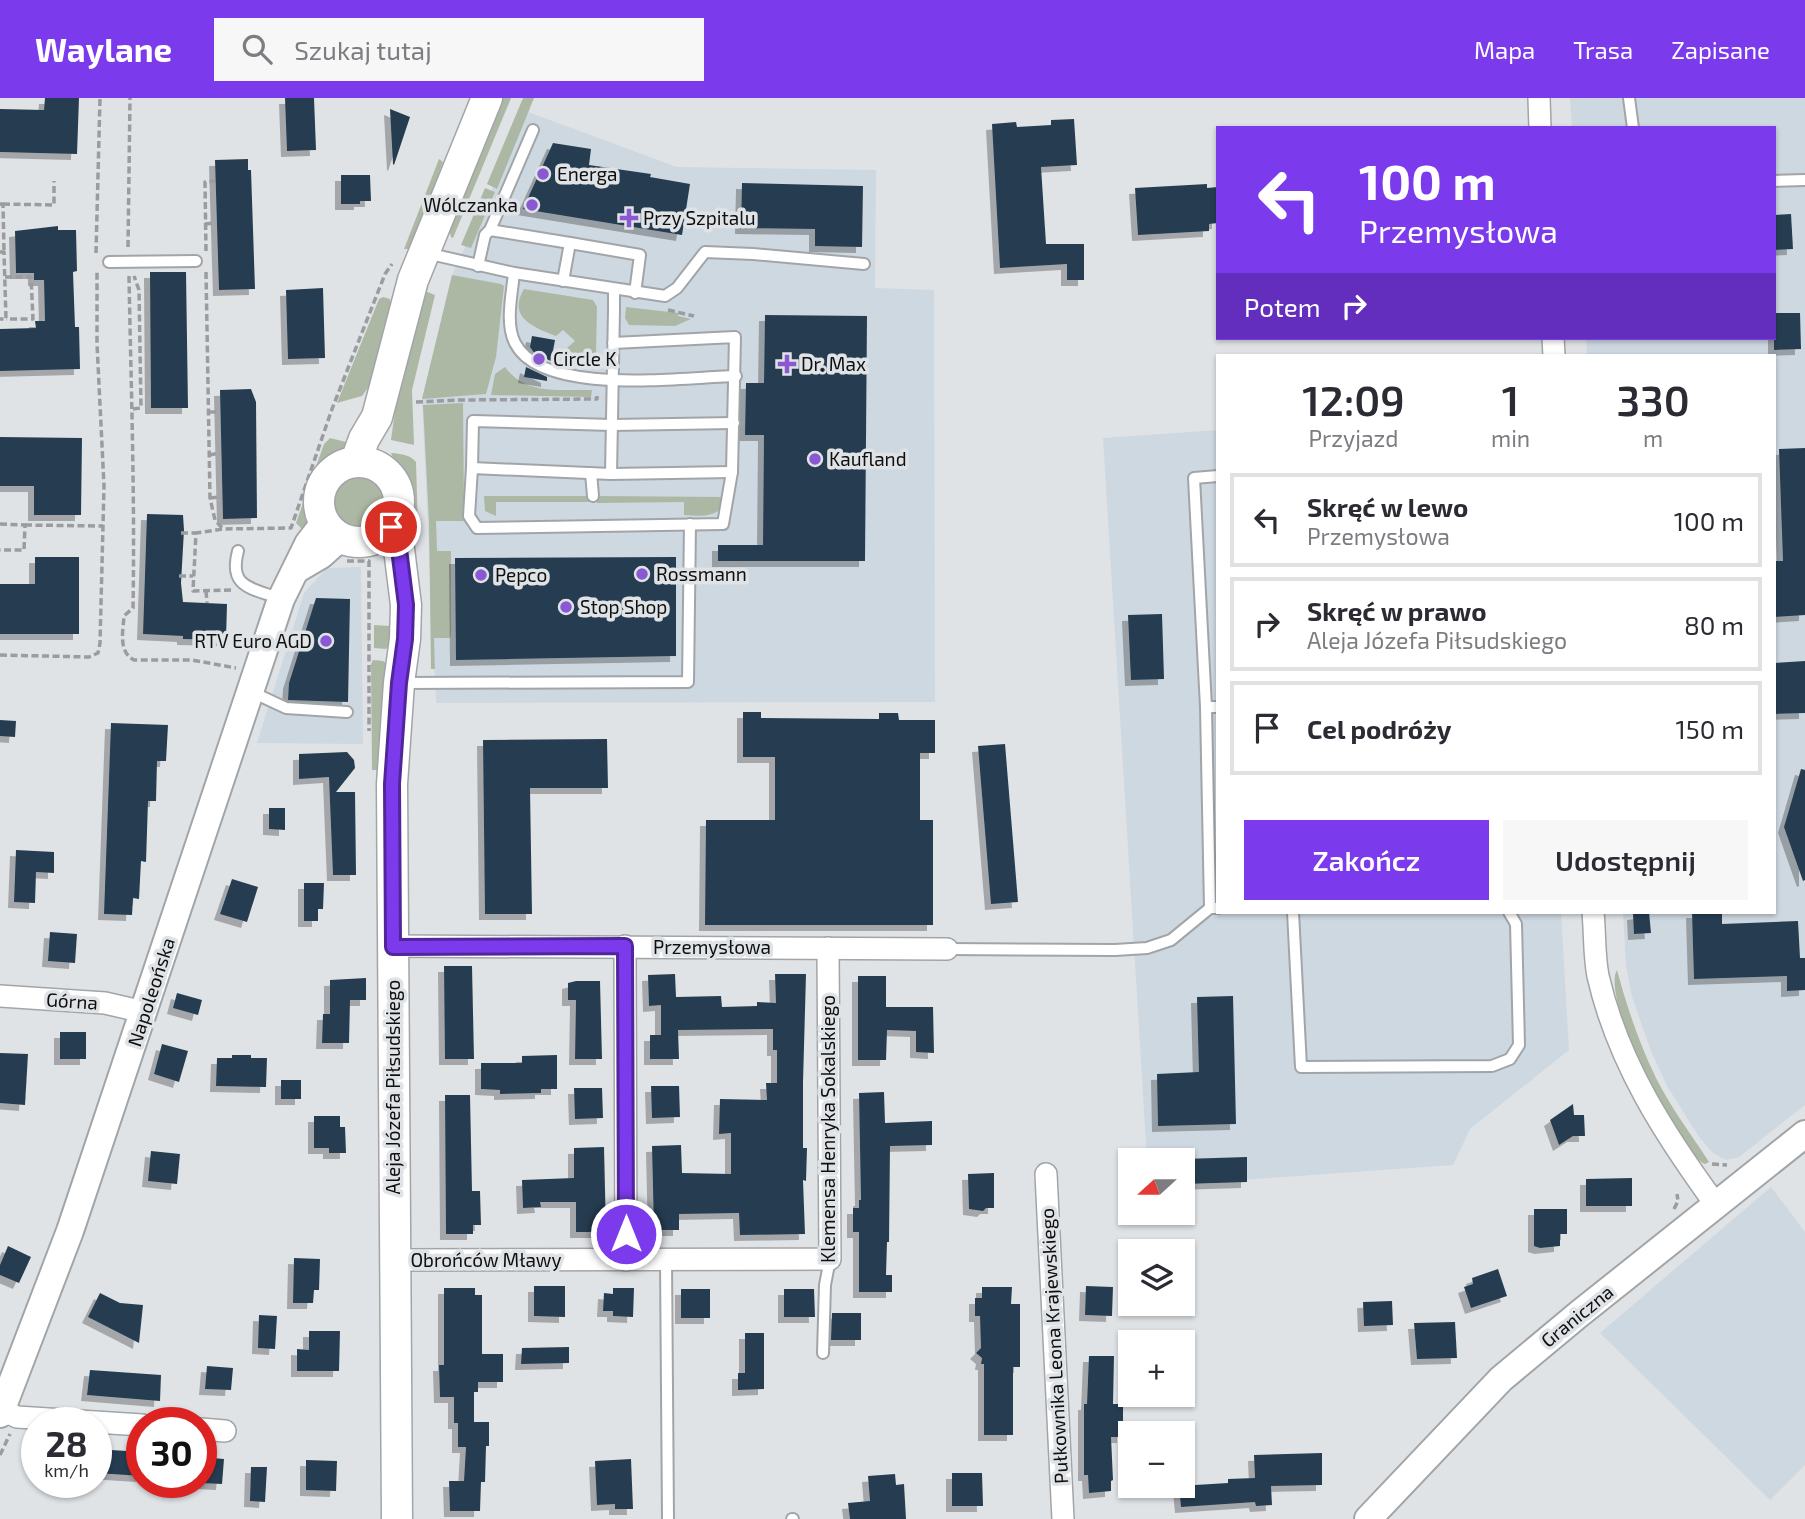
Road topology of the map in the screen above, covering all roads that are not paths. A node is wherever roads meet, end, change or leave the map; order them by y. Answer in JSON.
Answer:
{"nodes":[{"id":1,"x":486,"y":98,"type":"edge"},
{"id":2,"x":1539,"y":98,"type":"edge"},
{"id":3,"x":1629,"y":98,"type":"edge"},
{"id":4,"x":1540,"y":126,"type":"edge"},
{"id":5,"x":1633,"y":126,"type":"edge"},
{"id":6,"x":533,"y":130,"type":"dead end"},
{"id":7,"x":1805,"y":180,"type":"edge"},
{"id":8,"x":1776,"y":181,"type":"edge"},
{"id":9,"x":490,"y":230,"type":"junction"},
{"id":10,"x":570,"y":243,"type":"junction"},
{"id":11,"x":424,"y":252,"type":"junction"},
{"id":12,"x":109,"y":262,"type":"dead end"},
{"id":13,"x":201,"y":264,"type":"road end"},
{"id":14,"x":864,"y":264,"type":"dead end"},
{"id":15,"x":478,"y":266,"type":"junction"},
{"id":16,"x":514,"y":274,"type":"junction"},
{"id":17,"x":563,"y":281,"type":"junction"},
{"id":18,"x":614,"y":289,"type":"junction"},
{"id":19,"x":635,"y":293,"type":"junction"},
{"id":20,"x":613,"y":343,"type":"junction"},
{"id":21,"x":736,"y":376,"type":"junction"},
{"id":22,"x":612,"y":380,"type":"junction"},
{"id":23,"x":734,"y":423,"type":"junction"},
{"id":24,"x":612,"y":425,"type":"junction"},
{"id":25,"x":368,"y":464,"type":"junction"},
{"id":26,"x":472,"y":468,"type":"junction"},
{"id":27,"x":732,"y":472,"type":"junction"},
{"id":28,"x":591,"y":473,"type":"junction"},
{"id":29,"x":611,"y":474,"type":"junction"},
{"id":30,"x":1216,"y":477,"type":"edge"},
{"id":31,"x":593,"y":496,"type":"dead end"},
{"id":32,"x":690,"y":524,"type":"junction"},
{"id":33,"x":332,"y":530,"type":"junction"},
{"id":34,"x":381,"y":534,"type":"junction"},
{"id":35,"x":238,"y":551,"type":"dead end"},
{"id":36,"x":281,"y":599,"type":"junction"},
{"id":37,"x":399,"y":683,"type":"junction"},
{"id":38,"x":251,"y":692,"type":"junction"},
{"id":39,"x":1212,"y":707,"type":"edge"},
{"id":40,"x":347,"y":712,"type":"dead end"},
{"id":41,"x":1214,"y":908,"type":"edge"},
{"id":42,"x":1293,"y":914,"type":"edge"},
{"id":43,"x":1510,"y":914,"type":"edge"},
{"id":44,"x":1593,"y":914,"type":"edge"},
{"id":45,"x":625,"y":946,"type":"junction"},
{"id":46,"x":393,"y":947,"type":"junction"},
{"id":47,"x":828,"y":948,"type":"junction"},
{"id":48,"x":947,"y":949,"type":"joint"},
{"id":49,"x":0,"y":996,"type":"edge"},
{"id":50,"x":144,"y":1013,"type":"junction"},
{"id":51,"x":1805,"y":1135,"type":"edge"},
{"id":52,"x":1046,"y":1174,"type":"dead end"},
{"id":53,"x":1716,"y":1205,"type":"junction"},
{"id":54,"x":830,"y":1258,"type":"junction"},
{"id":55,"x":394,"y":1260,"type":"junction"},
{"id":56,"x":626,"y":1260,"type":"junction"},
{"id":57,"x":666,"y":1260,"type":"junction"},
{"id":58,"x":823,"y":1353,"type":"dead end"},
{"id":59,"x":1,"y":1412,"type":"edge"},
{"id":60,"x":126,"y":1424,"type":"edge"},
{"id":61,"x":217,"y":1430,"type":"edge"},
{"id":62,"x":225,"y":1431,"type":"dead end"},
{"id":63,"x":397,"y":1519,"type":"edge"},
{"id":64,"x":668,"y":1519,"type":"edge"},
{"id":65,"x":1063,"y":1519,"type":"edge"},
{"id":66,"x":1368,"y":1519,"type":"edge"}],
"edges":[{"from":1,"to":11,"type":"main road"},
{"from":2,"to":4,"type":"street"},
{"from":3,"to":5,"type":"lane"},
{"from":6,"to":9,"type":"lane"},
{"from":7,"to":8,"type":"lane"},
{"from":9,"to":10,"type":"lane"},
{"from":9,"to":15,"type":"lane"},
{"from":10,"to":17,"type":"lane"},
{"from":10,"to":19,"type":"lane"},
{"from":11,"to":15,"type":"lane"},
{"from":11,"to":25,"type":"main road"},
{"from":12,"to":13,"type":"lane"},
{"from":14,"to":19,"type":"lane"},
{"from":15,"to":16,"type":"lane"},
{"from":16,"to":17,"type":"lane"},
{"from":16,"to":22,"type":"lane"},
{"from":17,"to":18,"type":"lane"},
{"from":18,"to":19,"type":"lane"},
{"from":18,"to":20,"type":"lane"},
{"from":20,"to":21,"type":"lane"},
{"from":20,"to":22,"type":"lane"},
{"from":21,"to":22,"type":"lane"},
{"from":21,"to":23,"type":"lane"},
{"from":22,"to":24,"type":"lane"},
{"from":23,"to":24,"type":"lane"},
{"from":23,"to":27,"type":"lane"},
{"from":24,"to":26,"type":"lane"},
{"from":24,"to":29,"type":"lane"},
{"from":25,"to":33,"type":"main road"},
{"from":25,"to":34,"type":"main road"},
{"from":26,"to":28,"type":"lane"},
{"from":26,"to":32,"type":"lane"},
{"from":27,"to":29,"type":"lane"},
{"from":27,"to":32,"type":"lane"},
{"from":28,"to":29,"type":"lane"},
{"from":28,"to":31,"type":"lane"},
{"from":30,"to":39,"type":"lane"},
{"from":32,"to":37,"type":"lane"},
{"from":33,"to":34,"type":"main road"},
{"from":33,"to":36,"type":"street","name":"Napoleońska"},
{"from":34,"to":37,"type":"main road","name":"Aleja Józefa Piłsudskiego"},
{"from":35,"to":36,"type":"lane"},
{"from":36,"to":38,"type":"street","name":"Napoleońska"},
{"from":37,"to":46,"type":"main road","name":"Aleja Józefa Piłsudskiego"},
{"from":38,"to":40,"type":"lane"},
{"from":38,"to":50,"type":"street","name":"Napoleońska"},
{"from":39,"to":41,"type":"lane"},
{"from":41,"to":48,"type":"lane"},
{"from":42,"to":43,"type":"lane"},
{"from":44,"to":53,"type":"street"},
{"from":45,"to":46,"type":"street","name":"Przemysłowa"},
{"from":45,"to":47,"type":"street","name":"Przemysłowa"},
{"from":45,"to":56,"type":"street"},
{"from":46,"to":55,"type":"main road","name":"Aleja Józefa Piłsudskiego"},
{"from":47,"to":48,"type":"street","name":"Przemysłowa"},
{"from":47,"to":54,"type":"street","name":"Klemensa Henryka Sokalskiego"},
{"from":49,"to":50,"type":"street","name":"Górna"},
{"from":50,"to":59,"type":"street","name":"Napoleońska"},
{"from":51,"to":53,"type":"street","name":"Graniczna"},
{"from":52,"to":65,"type":"street","name":"Pułkownika Leona Krajewskiego"},
{"from":53,"to":66,"type":"street","name":"Graniczna"},
{"from":54,"to":57,"type":"street","name":"Obrońców Mławy"},
{"from":54,"to":58,"type":"lane","name":"Klemensa Henryka Sokalskiego"},
{"from":55,"to":56,"type":"street","name":"Obrońców Mławy"},
{"from":55,"to":63,"type":"main road","name":"Aleja Józefa Piłsudskiego"},
{"from":56,"to":57,"type":"street","name":"Obrońców Mławy"},
{"from":57,"to":64,"type":"lane"},
{"from":59,"to":60,"type":"street"},
{"from":61,"to":62,"type":"street"}]}
